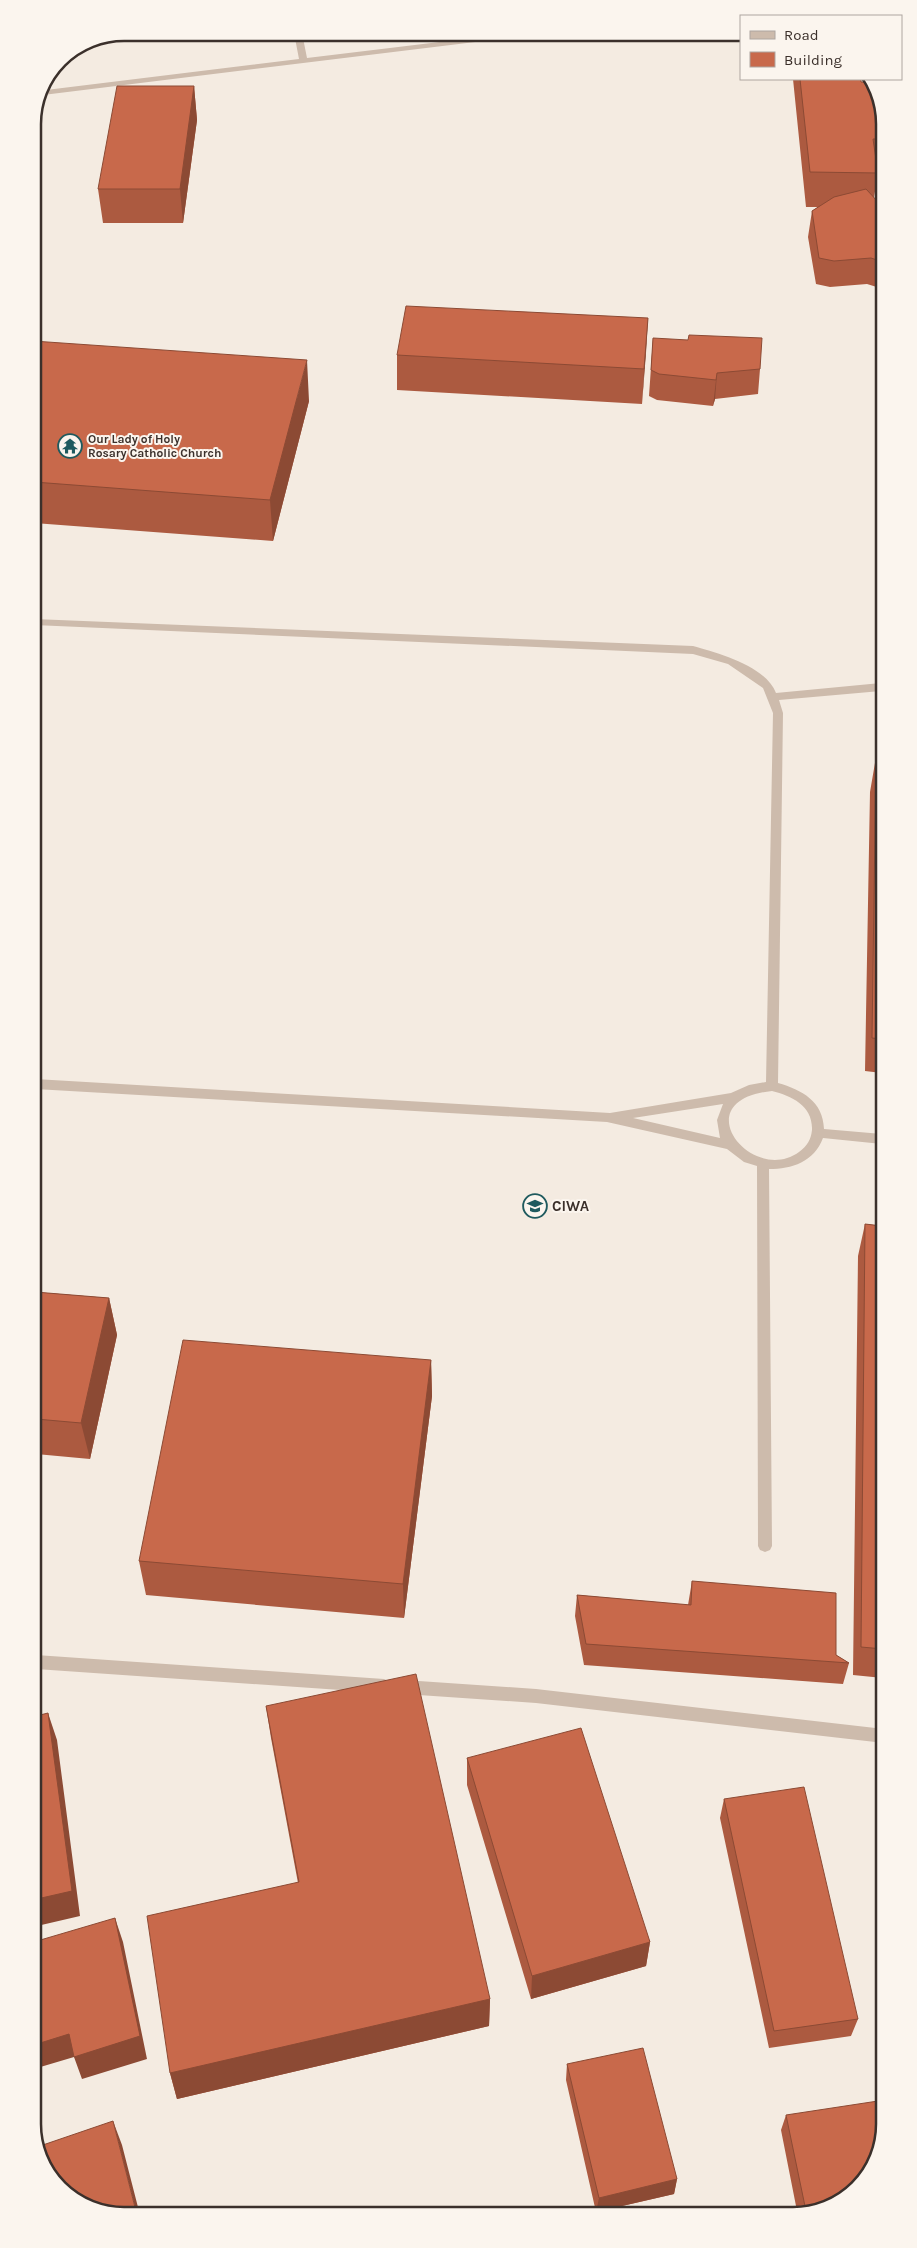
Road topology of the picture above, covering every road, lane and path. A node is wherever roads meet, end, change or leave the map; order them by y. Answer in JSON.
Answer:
{"nodes":[{"id":1,"x":299,"y":41,"type":"edge"},
{"id":2,"x":466,"y":41,"type":"edge"},
{"id":3,"x":302,"y":61,"type":"junction"},
{"id":4,"x":49,"y":92,"type":"edge"},
{"id":5,"x":41,"y":622,"type":"edge"},
{"id":6,"x":876,"y":688,"type":"edge"},
{"id":7,"x":772,"y":697,"type":"junction"},
{"id":8,"x":41,"y":1084,"type":"edge"},
{"id":9,"x":772,"y":1086,"type":"junction"},
{"id":10,"x":733,"y":1098,"type":"junction"},
{"id":11,"x":607,"y":1117,"type":"junction"},
{"id":12,"x":818,"y":1133,"type":"junction"},
{"id":13,"x":876,"y":1138,"type":"edge"},
{"id":14,"x":731,"y":1145,"type":"junction"},
{"id":15,"x":763,"y":1163,"type":"junction"},
{"id":16,"x":766,"y":1546,"type":"dead end"},
{"id":17,"x":41,"y":1662,"type":"edge"},
{"id":18,"x":876,"y":1735,"type":"edge"}],
"edges":[{"from":1,"to":3,"type":"street"},
{"from":2,"to":3,"type":"street"},
{"from":3,"to":4,"type":"street"},
{"from":5,"to":7,"type":"street"},
{"from":6,"to":7,"type":"street"},
{"from":7,"to":9,"type":"street"},
{"from":8,"to":11,"type":"street"},
{"from":9,"to":10,"type":"street"},
{"from":9,"to":12,"type":"street"},
{"from":10,"to":11,"type":"street"},
{"from":10,"to":14,"type":"street"},
{"from":11,"to":14,"type":"street"},
{"from":12,"to":13,"type":"street"},
{"from":12,"to":15,"type":"street"},
{"from":14,"to":15,"type":"street"},
{"from":15,"to":16,"type":"street"},
{"from":17,"to":18,"type":"street"}]}
